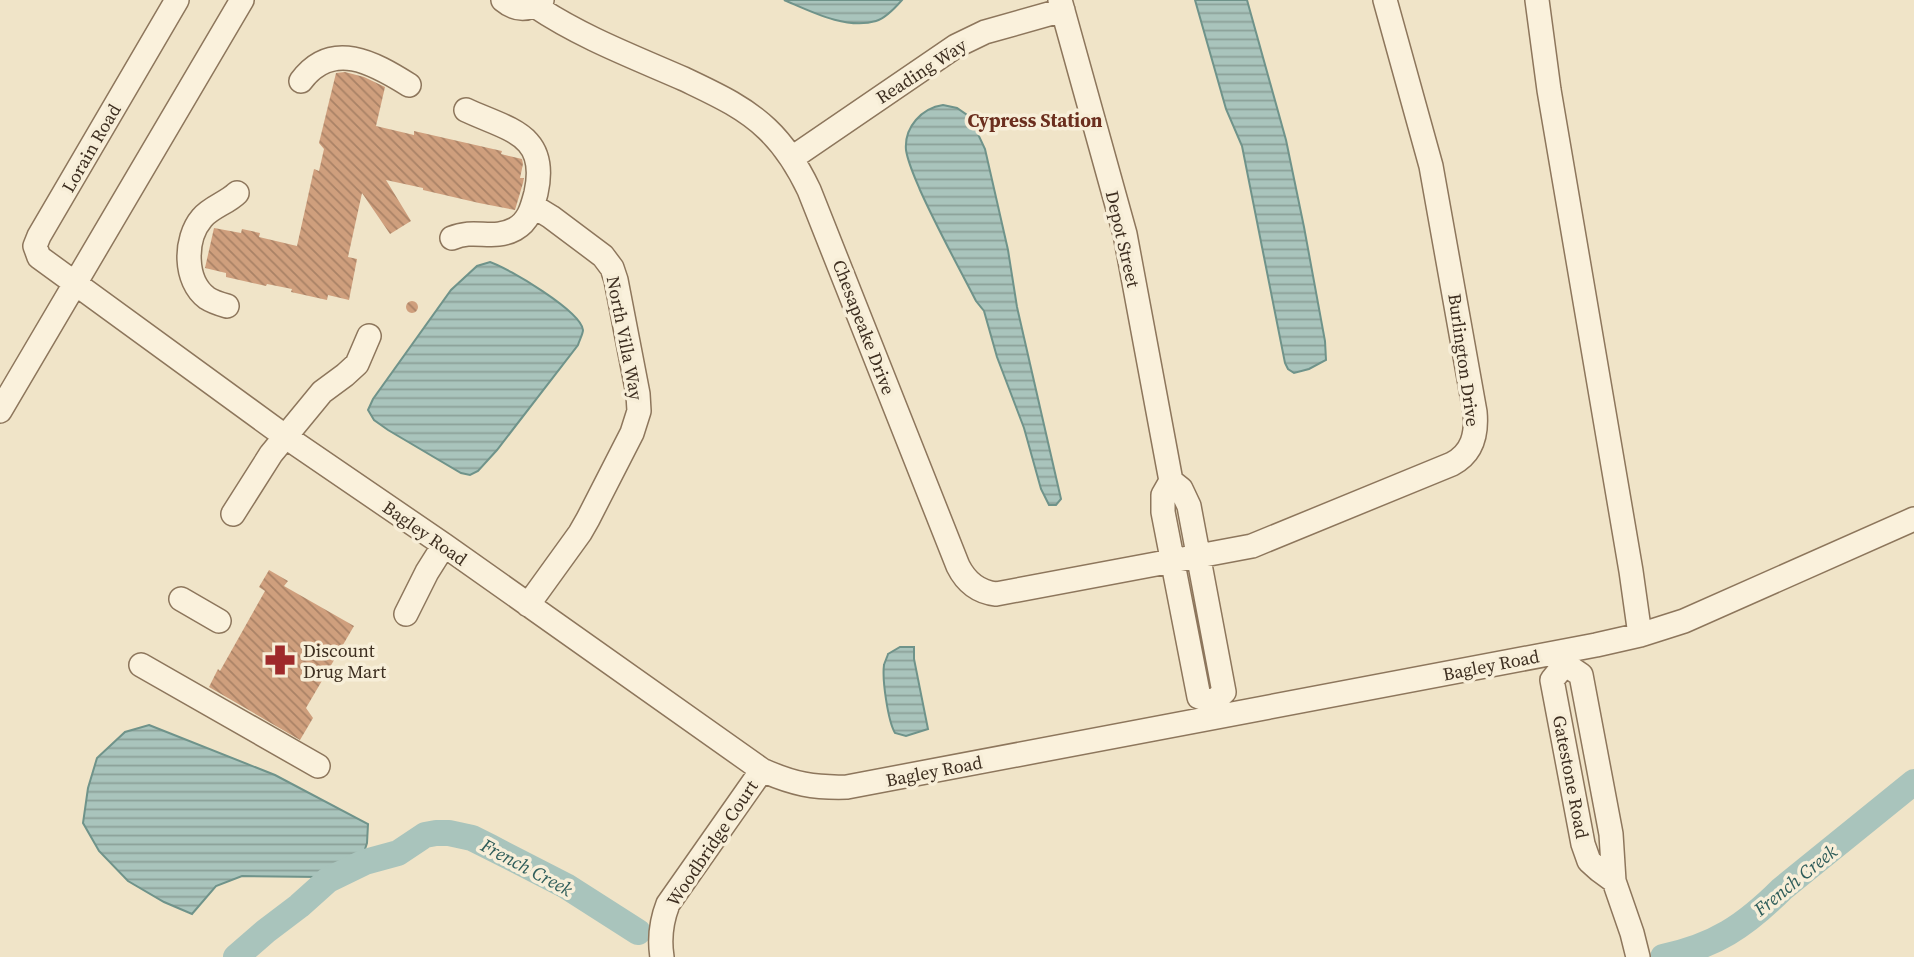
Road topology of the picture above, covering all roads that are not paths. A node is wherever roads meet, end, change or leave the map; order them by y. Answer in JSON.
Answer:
{"nodes":[{"id":1,"x":177,"y":0,"type":"edge"},
{"id":2,"x":242,"y":0,"type":"edge"},
{"id":3,"x":503,"y":0,"type":"edge"},
{"id":4,"x":1385,"y":0,"type":"edge"},
{"id":5,"x":1537,"y":0,"type":"edge"},
{"id":6,"x":539,"y":3,"type":"edge"},
{"id":7,"x":1061,"y":5,"type":"edge"},
{"id":8,"x":301,"y":81,"type":"dead end"},
{"id":9,"x":409,"y":85,"type":"dead end"},
{"id":10,"x":466,"y":110,"type":"dead end"},
{"id":11,"x":792,"y":158,"type":"junction"},
{"id":12,"x":237,"y":192,"type":"dead end"},
{"id":13,"x":533,"y":206,"type":"junction"},
{"id":14,"x":452,"y":238,"type":"dead end"},
{"id":15,"x":76,"y":284,"type":"junction"},
{"id":16,"x":227,"y":306,"type":"dead end"},
{"id":17,"x":369,"y":336,"type":"dead end"},
{"id":18,"x":0,"y":411,"type":"edge"},
{"id":19,"x":286,"y":437,"type":"junction"},
{"id":20,"x":1171,"y":481,"type":"junction"},
{"id":21,"x":233,"y":514,"type":"dead end"},
{"id":22,"x":1914,"y":519,"type":"edge"},
{"id":23,"x":443,"y":545,"type":"junction"},
{"id":24,"x":1199,"y":557,"type":"junction"},
{"id":25,"x":1172,"y":561,"type":"junction"},
{"id":26,"x":181,"y":599,"type":"dead end"},
{"id":27,"x":528,"y":604,"type":"junction"},
{"id":28,"x":407,"y":614,"type":"dead end"},
{"id":29,"x":219,"y":621,"type":"dead end"},
{"id":30,"x":1640,"y":635,"type":"junction"},
{"id":31,"x":1564,"y":658,"type":"junction"},
{"id":32,"x":141,"y":665,"type":"dead end"},
{"id":33,"x":1214,"y":709,"type":"junction"},
{"id":34,"x":318,"y":766,"type":"dead end"},
{"id":35,"x":762,"y":770,"type":"junction"},
{"id":36,"x":662,"y":957,"type":"edge"},
{"id":37,"x":1638,"y":957,"type":"edge"}],
"edges":[{"from":1,"to":15,"type":"street","name":"Lorain Road"},
{"from":2,"to":15,"type":"street"},
{"from":3,"to":6,"type":"street","name":"Chesapeake Drive"},
{"from":4,"to":24,"type":"street","name":"Burlington Drive"},
{"from":5,"to":30,"type":"street"},
{"from":6,"to":11,"type":"street","name":"Chesapeake Drive"},
{"from":7,"to":11,"type":"street","name":"Reading Way"},
{"from":7,"to":20,"type":"street","name":"Depot Street"},
{"from":8,"to":9,"type":"street"},
{"from":10,"to":13,"type":"street"},
{"from":11,"to":25,"type":"street","name":"Chesapeake Drive"},
{"from":12,"to":16,"type":"street"},
{"from":13,"to":14,"type":"street"},
{"from":13,"to":27,"type":"street","name":"North Villa Way"},
{"from":15,"to":18,"type":"street"},
{"from":15,"to":19,"type":"street","name":"Bagley Road"},
{"from":17,"to":19,"type":"street"},
{"from":19,"to":21,"type":"street"},
{"from":19,"to":23,"type":"street","name":"Bagley Road"},
{"from":20,"to":24,"type":"street","name":"Depot Street"},
{"from":20,"to":25,"type":"street","name":"Depot Street"},
{"from":22,"to":30,"type":"street","name":"Bagley Road"},
{"from":23,"to":27,"type":"street","name":"Bagley Road"},
{"from":23,"to":28,"type":"street"},
{"from":24,"to":25,"type":"street","name":"Burlington Drive"},
{"from":24,"to":33,"type":"street","name":"Depot Street"},
{"from":25,"to":33,"type":"street","name":"Depot Street"},
{"from":26,"to":29,"type":"street"},
{"from":27,"to":35,"type":"street","name":"Bagley Road"},
{"from":30,"to":31,"type":"street","name":"Bagley Road"},
{"from":31,"to":33,"type":"street","name":"Bagley Road"},
{"from":31,"to":37,"type":"street","name":"Gatestone Road"},
{"from":32,"to":34,"type":"street"},
{"from":33,"to":35,"type":"street","name":"Bagley Road"},
{"from":35,"to":36,"type":"street","name":"Woodbridge Court"}]}
